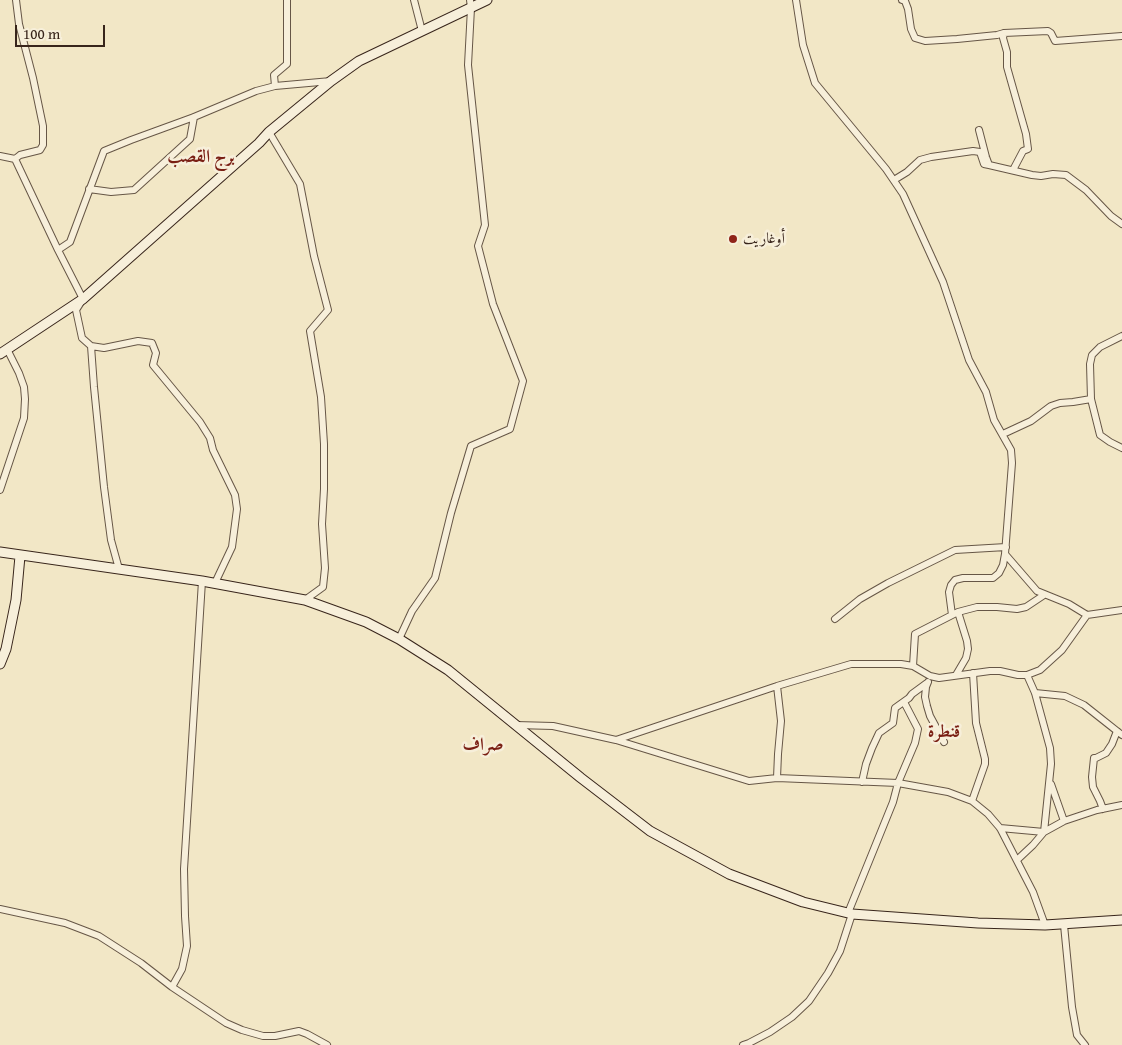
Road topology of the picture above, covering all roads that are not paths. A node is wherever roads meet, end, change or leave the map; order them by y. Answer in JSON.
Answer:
{"nodes":[{"id":1,"x":16,"y":0,"type":"edge"},
{"id":2,"x":287,"y":0,"type":"edge"},
{"id":3,"x":414,"y":0,"type":"edge"},
{"id":4,"x":488,"y":0,"type":"edge"},
{"id":5,"x":796,"y":0,"type":"edge"},
{"id":6,"x":902,"y":0,"type":"edge"},
{"id":7,"x":470,"y":4,"type":"edge"},
{"id":8,"x":422,"y":31,"type":"junction"},
{"id":9,"x":1004,"y":33,"type":"junction"},
{"id":10,"x":1122,"y":36,"type":"edge"},
{"id":11,"x":331,"y":81,"type":"junction"},
{"id":12,"x":274,"y":86,"type":"junction"},
{"id":13,"x":194,"y":118,"type":"junction"},
{"id":14,"x":979,"y":130,"type":"dead end"},
{"id":15,"x":269,"y":132,"type":"junction"},
{"id":16,"x":981,"y":138,"type":"junction"},
{"id":17,"x":980,"y":152,"type":"junction"},
{"id":18,"x":0,"y":156,"type":"edge"},
{"id":19,"x":15,"y":159,"type":"junction"},
{"id":20,"x":989,"y":165,"type":"junction"},
{"id":21,"x":1012,"y":170,"type":"junction"},
{"id":22,"x":894,"y":180,"type":"junction"},
{"id":23,"x":89,"y":189,"type":"junction"},
{"id":24,"x":1122,"y":224,"type":"edge"},
{"id":25,"x":58,"y":250,"type":"junction"},
{"id":26,"x":83,"y":299,"type":"junction"},
{"id":27,"x":1122,"y":336,"type":"edge"},
{"id":28,"x":91,"y":346,"type":"junction"},
{"id":29,"x":4,"y":351,"type":"edge"},
{"id":30,"x":1091,"y":399,"type":"junction"},
{"id":31,"x":1003,"y":434,"type":"junction"},
{"id":32,"x":1122,"y":448,"type":"edge"},
{"id":33,"x":0,"y":490,"type":"edge"},
{"id":34,"x":1006,"y":551,"type":"junction"},
{"id":35,"x":0,"y":552,"type":"edge"},
{"id":36,"x":20,"y":556,"type":"junction"},
{"id":37,"x":119,"y":569,"type":"junction"},
{"id":38,"x":202,"y":581,"type":"junction"},
{"id":39,"x":214,"y":583,"type":"junction"},
{"id":40,"x":1044,"y":595,"type":"junction"},
{"id":41,"x":304,"y":600,"type":"junction"},
{"id":42,"x":1122,"y":610,"type":"edge"},
{"id":43,"x":955,"y":614,"type":"junction"},
{"id":44,"x":1087,"y":614,"type":"junction"},
{"id":45,"x":835,"y":619,"type":"dead end"},
{"id":46,"x":399,"y":640,"type":"junction"},
{"id":47,"x":0,"y":664,"type":"edge"},
{"id":48,"x":913,"y":666,"type":"junction"},
{"id":49,"x":974,"y":673,"type":"junction"},
{"id":50,"x":956,"y":675,"type":"junction"},
{"id":51,"x":1027,"y":675,"type":"junction"},
{"id":52,"x":930,"y":676,"type":"junction"},
{"id":53,"x":927,"y":684,"type":"junction"},
{"id":54,"x":777,"y":686,"type":"junction"},
{"id":55,"x":1035,"y":693,"type":"junction"},
{"id":56,"x":904,"y":702,"type":"junction"},
{"id":57,"x":516,"y":725,"type":"junction"},
{"id":58,"x":1120,"y":733,"type":"edge"},
{"id":59,"x":616,"y":740,"type":"junction"},
{"id":60,"x":944,"y":742,"type":"dead end"},
{"id":61,"x":777,"y":778,"type":"junction"},
{"id":62,"x":1050,"y":781,"type":"junction"},
{"id":63,"x":862,"y":782,"type":"junction"},
{"id":64,"x":898,"y":783,"type":"junction"},
{"id":65,"x":972,"y":801,"type":"junction"},
{"id":66,"x":1122,"y":805,"type":"edge"},
{"id":67,"x":1103,"y":809,"type":"junction"},
{"id":68,"x":1064,"y":822,"type":"junction"},
{"id":69,"x":1000,"y":828,"type":"junction"},
{"id":70,"x":1044,"y":832,"type":"junction"},
{"id":71,"x":1017,"y":860,"type":"junction"},
{"id":72,"x":0,"y":909,"type":"edge"},
{"id":73,"x":850,"y":914,"type":"junction"},
{"id":74,"x":1122,"y":920,"type":"edge"},
{"id":75,"x":1045,"y":925,"type":"junction"},
{"id":76,"x":1064,"y":925,"type":"junction"},
{"id":77,"x":172,"y":987,"type":"junction"},
{"id":78,"x":327,"y":1045,"type":"edge"},
{"id":79,"x":743,"y":1045,"type":"edge"},
{"id":80,"x":1085,"y":1045,"type":"edge"}],
"edges":[{"from":1,"to":19,"type":"street"},
{"from":2,"to":12,"type":"street"},
{"from":3,"to":8,"type":"street"},
{"from":4,"to":7,"type":"main road"},
{"from":5,"to":22,"type":"street"},
{"from":6,"to":9,"type":"street"},
{"from":7,"to":8,"type":"main road"},
{"from":7,"to":46,"type":"street"},
{"from":8,"to":11,"type":"main road"},
{"from":9,"to":10,"type":"street"},
{"from":9,"to":21,"type":"street"},
{"from":11,"to":12,"type":"street"},
{"from":11,"to":15,"type":"main road"},
{"from":12,"to":13,"type":"street"},
{"from":13,"to":23,"type":"street"},
{"from":13,"to":23,"type":"street"},
{"from":14,"to":16,"type":"street"},
{"from":15,"to":26,"type":"main road"},
{"from":15,"to":41,"type":"street"},
{"from":16,"to":17,"type":"street"},
{"from":16,"to":20,"type":"street"},
{"from":17,"to":20,"type":"street"},
{"from":17,"to":22,"type":"street"},
{"from":18,"to":19,"type":"street"},
{"from":19,"to":25,"type":"street"},
{"from":20,"to":21,"type":"street"},
{"from":21,"to":24,"type":"street"},
{"from":22,"to":31,"type":"street"},
{"from":23,"to":25,"type":"street"},
{"from":25,"to":26,"type":"street"},
{"from":26,"to":28,"type":"street"},
{"from":26,"to":29,"type":"main road"},
{"from":27,"to":30,"type":"street"},
{"from":28,"to":37,"type":"street"},
{"from":28,"to":39,"type":"street"},
{"from":29,"to":33,"type":"street"},
{"from":30,"to":31,"type":"street"},
{"from":30,"to":32,"type":"street"},
{"from":31,"to":34,"type":"street"},
{"from":34,"to":40,"type":"street"},
{"from":34,"to":43,"type":"street"},
{"from":34,"to":45,"type":"street"},
{"from":35,"to":36,"type":"main road"},
{"from":36,"to":37,"type":"main road"},
{"from":36,"to":47,"type":"main road"},
{"from":37,"to":38,"type":"main road"},
{"from":38,"to":39,"type":"main road"},
{"from":38,"to":77,"type":"street"},
{"from":39,"to":41,"type":"main road"},
{"from":40,"to":43,"type":"street"},
{"from":40,"to":44,"type":"street"},
{"from":41,"to":46,"type":"main road"},
{"from":42,"to":44,"type":"street"},
{"from":43,"to":48,"type":"street"},
{"from":43,"to":50,"type":"street"},
{"from":44,"to":51,"type":"street"},
{"from":46,"to":57,"type":"main road"},
{"from":48,"to":52,"type":"street"},
{"from":48,"to":54,"type":"street"},
{"from":49,"to":50,"type":"street"},
{"from":49,"to":51,"type":"street"},
{"from":49,"to":65,"type":"street"},
{"from":50,"to":52,"type":"street"},
{"from":51,"to":55,"type":"street"},
{"from":52,"to":53,"type":"street"},
{"from":53,"to":56,"type":"street"},
{"from":53,"to":60,"type":"street"},
{"from":54,"to":59,"type":"street"},
{"from":54,"to":61,"type":"street"},
{"from":55,"to":58,"type":"street"},
{"from":55,"to":62,"type":"street"},
{"from":56,"to":63,"type":"street"},
{"from":56,"to":64,"type":"street"},
{"from":57,"to":59,"type":"street"},
{"from":57,"to":73,"type":"main road"},
{"from":58,"to":67,"type":"street"},
{"from":59,"to":61,"type":"street"},
{"from":61,"to":63,"type":"street"},
{"from":62,"to":68,"type":"street"},
{"from":62,"to":70,"type":"street"},
{"from":63,"to":64,"type":"street"},
{"from":64,"to":65,"type":"street"},
{"from":64,"to":73,"type":"street"},
{"from":65,"to":69,"type":"street"},
{"from":66,"to":67,"type":"street"},
{"from":67,"to":68,"type":"street"},
{"from":68,"to":70,"type":"street"},
{"from":69,"to":70,"type":"street"},
{"from":69,"to":71,"type":"street"},
{"from":70,"to":71,"type":"street"},
{"from":71,"to":75,"type":"street"},
{"from":72,"to":77,"type":"street"},
{"from":73,"to":75,"type":"main road"},
{"from":73,"to":79,"type":"street"},
{"from":74,"to":76,"type":"main road"},
{"from":75,"to":76,"type":"main road"},
{"from":76,"to":80,"type":"street"},
{"from":77,"to":78,"type":"street"}]}
